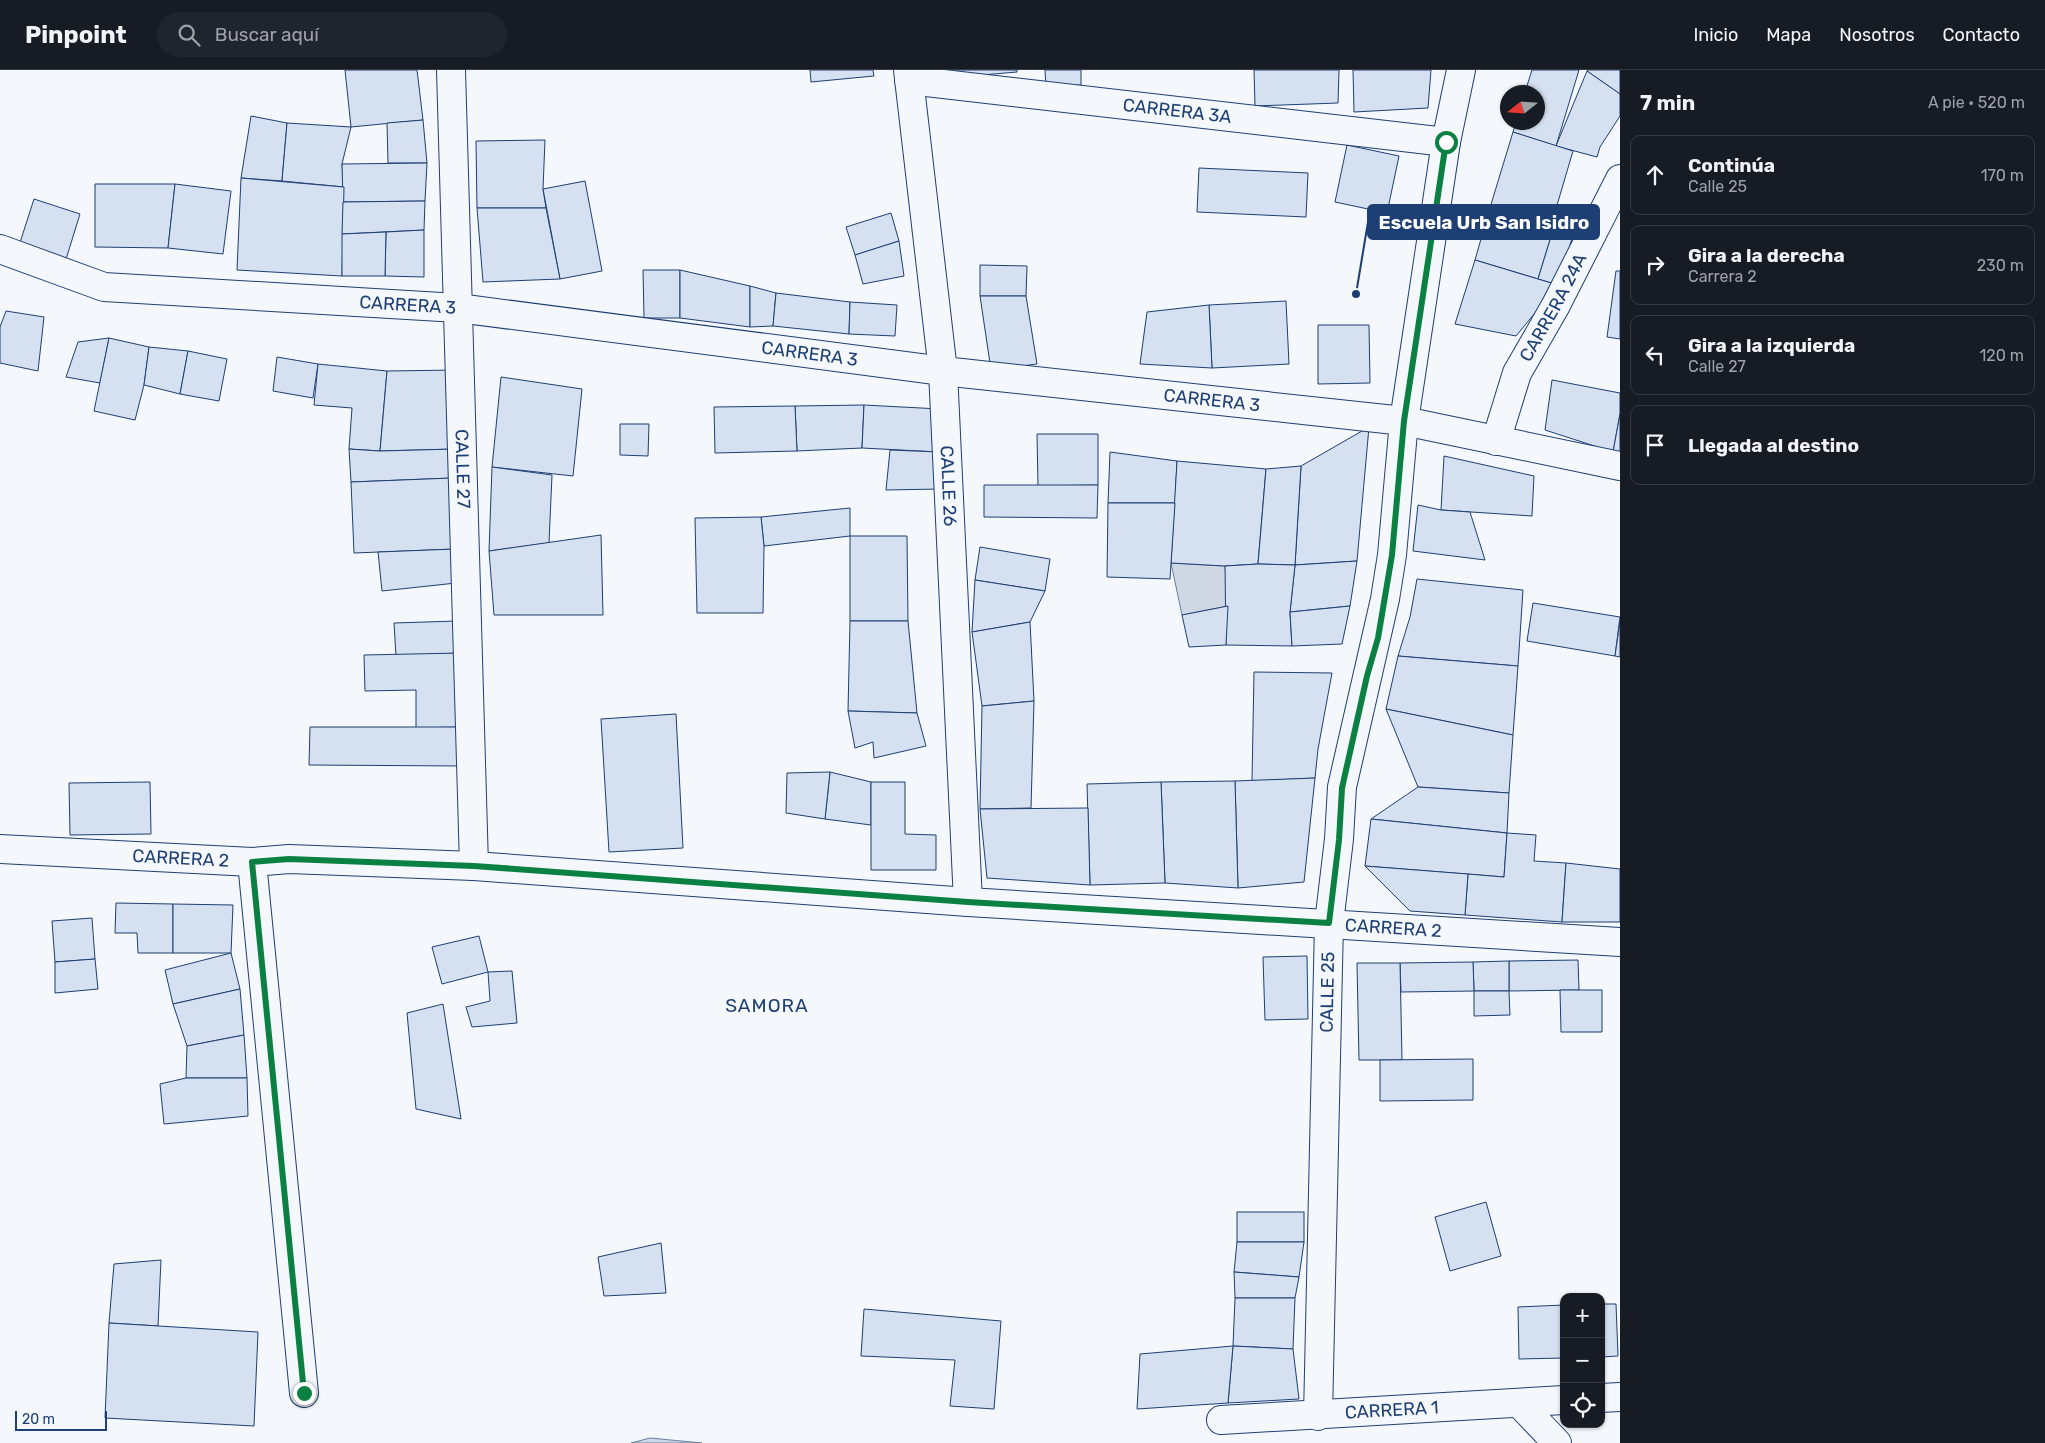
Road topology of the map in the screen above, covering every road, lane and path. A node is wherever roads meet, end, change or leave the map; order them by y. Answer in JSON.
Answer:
{"nodes":[{"id":1,"x":451,"y":70,"type":"edge"},
{"id":2,"x":1461,"y":70,"type":"edge"},
{"id":3,"x":909,"y":75,"type":"edge"},
{"id":4,"x":1446,"y":142,"type":"junction"},
{"id":5,"x":1620,"y":179,"type":"edge"},
{"id":6,"x":0,"y":249,"type":"edge"},
{"id":7,"x":458,"y":308,"type":"junction"},
{"id":8,"x":943,"y":371,"type":"junction"},
{"id":9,"x":1404,"y":421,"type":"junction"},
{"id":10,"x":1496,"y":441,"type":"junction"},
{"id":11,"x":1620,"y":466,"type":"edge"},
{"id":12,"x":0,"y":849,"type":"edge"},
{"id":13,"x":252,"y":862,"type":"junction"},
{"id":14,"x":474,"y":866,"type":"junction"},
{"id":15,"x":968,"y":902,"type":"junction"},
{"id":16,"x":1329,"y":923,"type":"junction"},
{"id":17,"x":1620,"y":942,"type":"edge"},
{"id":18,"x":304,"y":1393,"type":"dead end"},
{"id":19,"x":1620,"y":1397,"type":"edge"},
{"id":20,"x":1605,"y":1398,"type":"edge"},
{"id":21,"x":1560,"y":1400,"type":"edge"},
{"id":22,"x":1519,"y":1403,"type":"junction"},
{"id":23,"x":1318,"y":1416,"type":"junction"},
{"id":24,"x":1221,"y":1420,"type":"dead end"},
{"id":25,"x":1557,"y":1443,"type":"edge"}],
"edges":[{"from":1,"to":7,"type":"street","name":"CALLE 27"},
{"from":2,"to":4,"type":"street","name":"CALLE 25"},
{"from":3,"to":4,"type":"street","name":"CARRERA 3A"},
{"from":3,"to":8,"type":"street","name":"CALLE 26"},
{"from":4,"to":9,"type":"street","name":"CALLE 25"},
{"from":5,"to":10,"type":"street","name":"CARRERA 24A"},
{"from":6,"to":7,"type":"street","name":"CARRERA 3"},
{"from":7,"to":8,"type":"street","name":"CARRERA 3"},
{"from":7,"to":14,"type":"street","name":"CALLE 27"},
{"from":8,"to":9,"type":"street","name":"CARRERA 3"},
{"from":8,"to":15,"type":"street","name":"CALLE 26"},
{"from":9,"to":10,"type":"street","name":"CARRERA 3"},
{"from":9,"to":16,"type":"street","name":"CALLE 25"},
{"from":10,"to":11,"type":"street","name":"CARRERA 3"},
{"from":12,"to":13,"type":"street","name":"CARRERA 2"},
{"from":13,"to":14,"type":"street","name":"CARRERA 2"},
{"from":13,"to":18,"type":"street"},
{"from":14,"to":15,"type":"street","name":"CARRERA 2"},
{"from":15,"to":16,"type":"street","name":"CARRERA 2"},
{"from":16,"to":17,"type":"street","name":"CARRERA 2"},
{"from":16,"to":23,"type":"street","name":"CALLE 25"},
{"from":19,"to":20,"type":"street"},
{"from":21,"to":22,"type":"street","name":"CARRERA 1"},
{"from":22,"to":23,"type":"street","name":"CARRERA 1"},
{"from":22,"to":25,"type":"street"},
{"from":23,"to":24,"type":"street","name":"CARRERA 1"}]}
